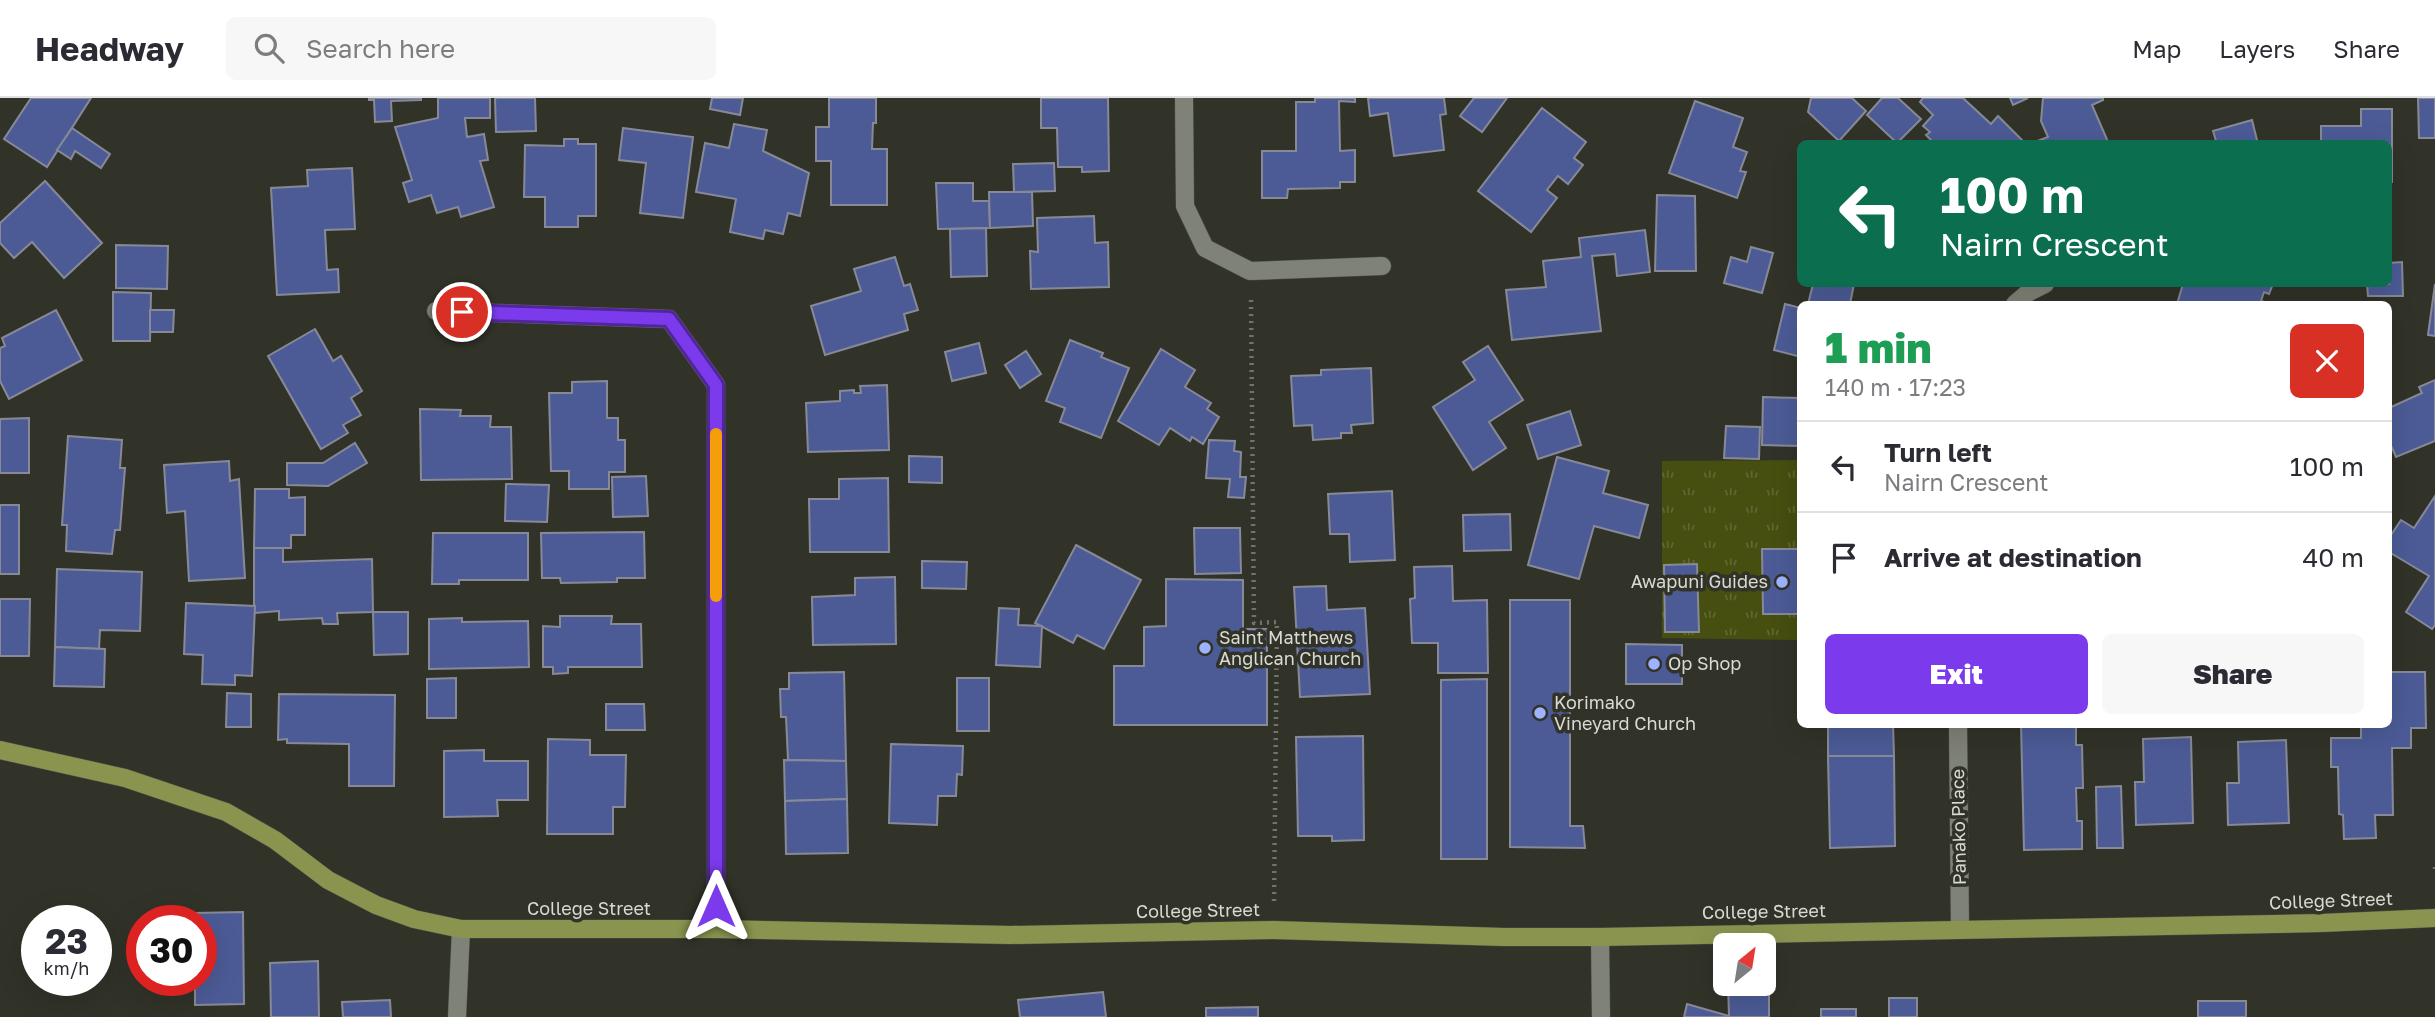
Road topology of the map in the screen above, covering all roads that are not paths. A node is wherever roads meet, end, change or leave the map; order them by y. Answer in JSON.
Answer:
{"nodes":[{"id":1,"x":1184,"y":98,"type":"edge"},
{"id":2,"x":1382,"y":266,"type":"dead end"},
{"id":3,"x":2039,"y":287,"type":"edge"},
{"id":4,"x":2018,"y":301,"type":"edge"},
{"id":5,"x":436,"y":311,"type":"dead end"},
{"id":6,"x":1958,"y":728,"type":"edge"},
{"id":7,"x":0,"y":750,"type":"edge"},
{"id":8,"x":2435,"y":918,"type":"edge"},
{"id":9,"x":461,"y":929,"type":"junction"},
{"id":10,"x":716,"y":929,"type":"junction"},
{"id":11,"x":1960,"y":929,"type":"junction"},
{"id":12,"x":1600,"y":937,"type":"junction"},
{"id":13,"x":457,"y":1017,"type":"edge"},
{"id":14,"x":1601,"y":1017,"type":"edge"}],
"edges":[{"from":1,"to":2,"type":"street"},
{"from":3,"to":4,"type":"street"},
{"from":5,"to":10,"type":"street"},
{"from":6,"to":11,"type":"street","name":"Panako Place"},
{"from":7,"to":9,"type":"main road","name":"College Street"},
{"from":8,"to":11,"type":"main road","name":"College Street"},
{"from":9,"to":10,"type":"main road","name":"College Street"},
{"from":9,"to":13,"type":"street"},
{"from":10,"to":12,"type":"main road","name":"College Street"},
{"from":11,"to":12,"type":"main road","name":"College Street"},
{"from":12,"to":14,"type":"street"}]}
